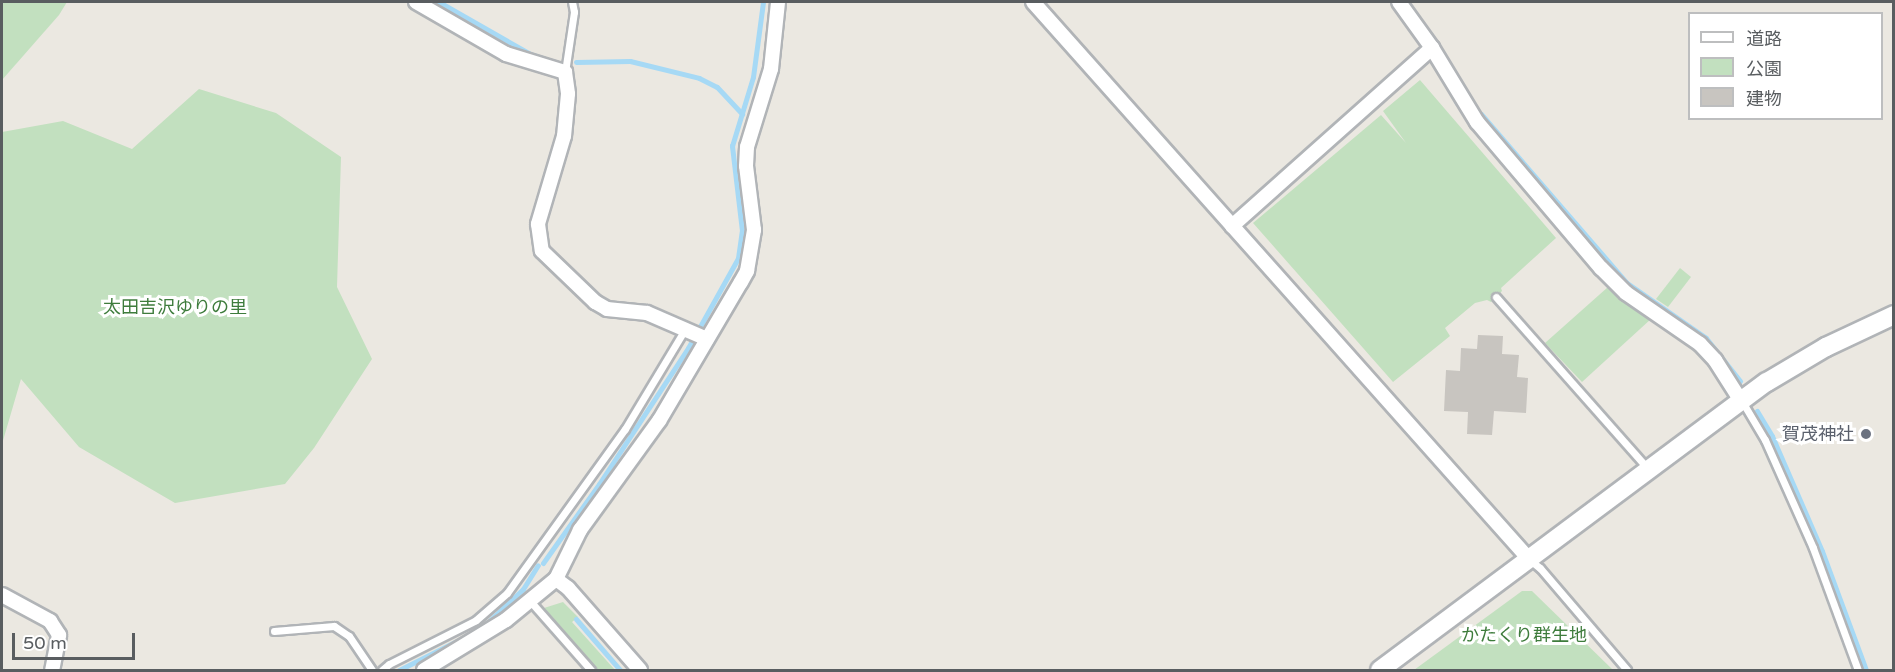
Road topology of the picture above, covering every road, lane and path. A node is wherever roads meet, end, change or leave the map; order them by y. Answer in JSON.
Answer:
{"nodes":[{"id":1,"x":416,"y":2,"type":"edge"},
{"id":2,"x":572,"y":2,"type":"edge"},
{"id":3,"x":778,"y":2,"type":"edge"},
{"id":4,"x":1033,"y":2,"type":"edge"},
{"id":5,"x":1399,"y":2,"type":"edge"},
{"id":6,"x":1432,"y":48,"type":"junction"},
{"id":7,"x":565,"y":72,"type":"junction"},
{"id":8,"x":1232,"y":225,"type":"junction"},
{"id":9,"x":1496,"y":297,"type":"dead end"},
{"id":10,"x":1893,"y":315,"type":"edge"},
{"id":11,"x":686,"y":330,"type":"junction"},
{"id":12,"x":707,"y":339,"type":"junction"},
{"id":13,"x":1741,"y":401,"type":"junction"},
{"id":14,"x":1649,"y":471,"type":"junction"},
{"id":15,"x":1529,"y":559,"type":"junction"},
{"id":16,"x":556,"y":579,"type":"junction"},
{"id":17,"x":2,"y":595,"type":"edge"},
{"id":18,"x":531,"y":602,"type":"junction"},
{"id":19,"x":274,"y":631,"type":"dead end"},
{"id":20,"x":52,"y":670,"type":"edge"},
{"id":21,"x":372,"y":670,"type":"edge"},
{"id":22,"x":382,"y":670,"type":"edge"},
{"id":23,"x":424,"y":670,"type":"edge"},
{"id":24,"x":591,"y":670,"type":"edge"},
{"id":25,"x":640,"y":670,"type":"edge"},
{"id":26,"x":1380,"y":670,"type":"edge"},
{"id":27,"x":1627,"y":670,"type":"edge"},
{"id":28,"x":1858,"y":670,"type":"edge"}],
"edges":[{"from":1,"to":7,"type":"street"},
{"from":2,"to":7,"type":"lane"},
{"from":3,"to":12,"type":"street"},
{"from":4,"to":8,"type":"street"},
{"from":5,"to":6,"type":"street"},
{"from":6,"to":8,"type":"street"},
{"from":6,"to":13,"type":"street"},
{"from":7,"to":11,"type":"street"},
{"from":8,"to":15,"type":"street"},
{"from":9,"to":14,"type":"lane"},
{"from":10,"to":13,"type":"street"},
{"from":11,"to":12,"type":"street"},
{"from":11,"to":22,"type":"lane"},
{"from":12,"to":16,"type":"street"},
{"from":13,"to":14,"type":"street"},
{"from":13,"to":28,"type":"lane"},
{"from":14,"to":15,"type":"street"},
{"from":15,"to":26,"type":"street"},
{"from":15,"to":27,"type":"lane"},
{"from":16,"to":18,"type":"street"},
{"from":16,"to":25,"type":"street"},
{"from":17,"to":20,"type":"street"},
{"from":18,"to":23,"type":"street"},
{"from":18,"to":24,"type":"lane"},
{"from":19,"to":21,"type":"lane"}]}
